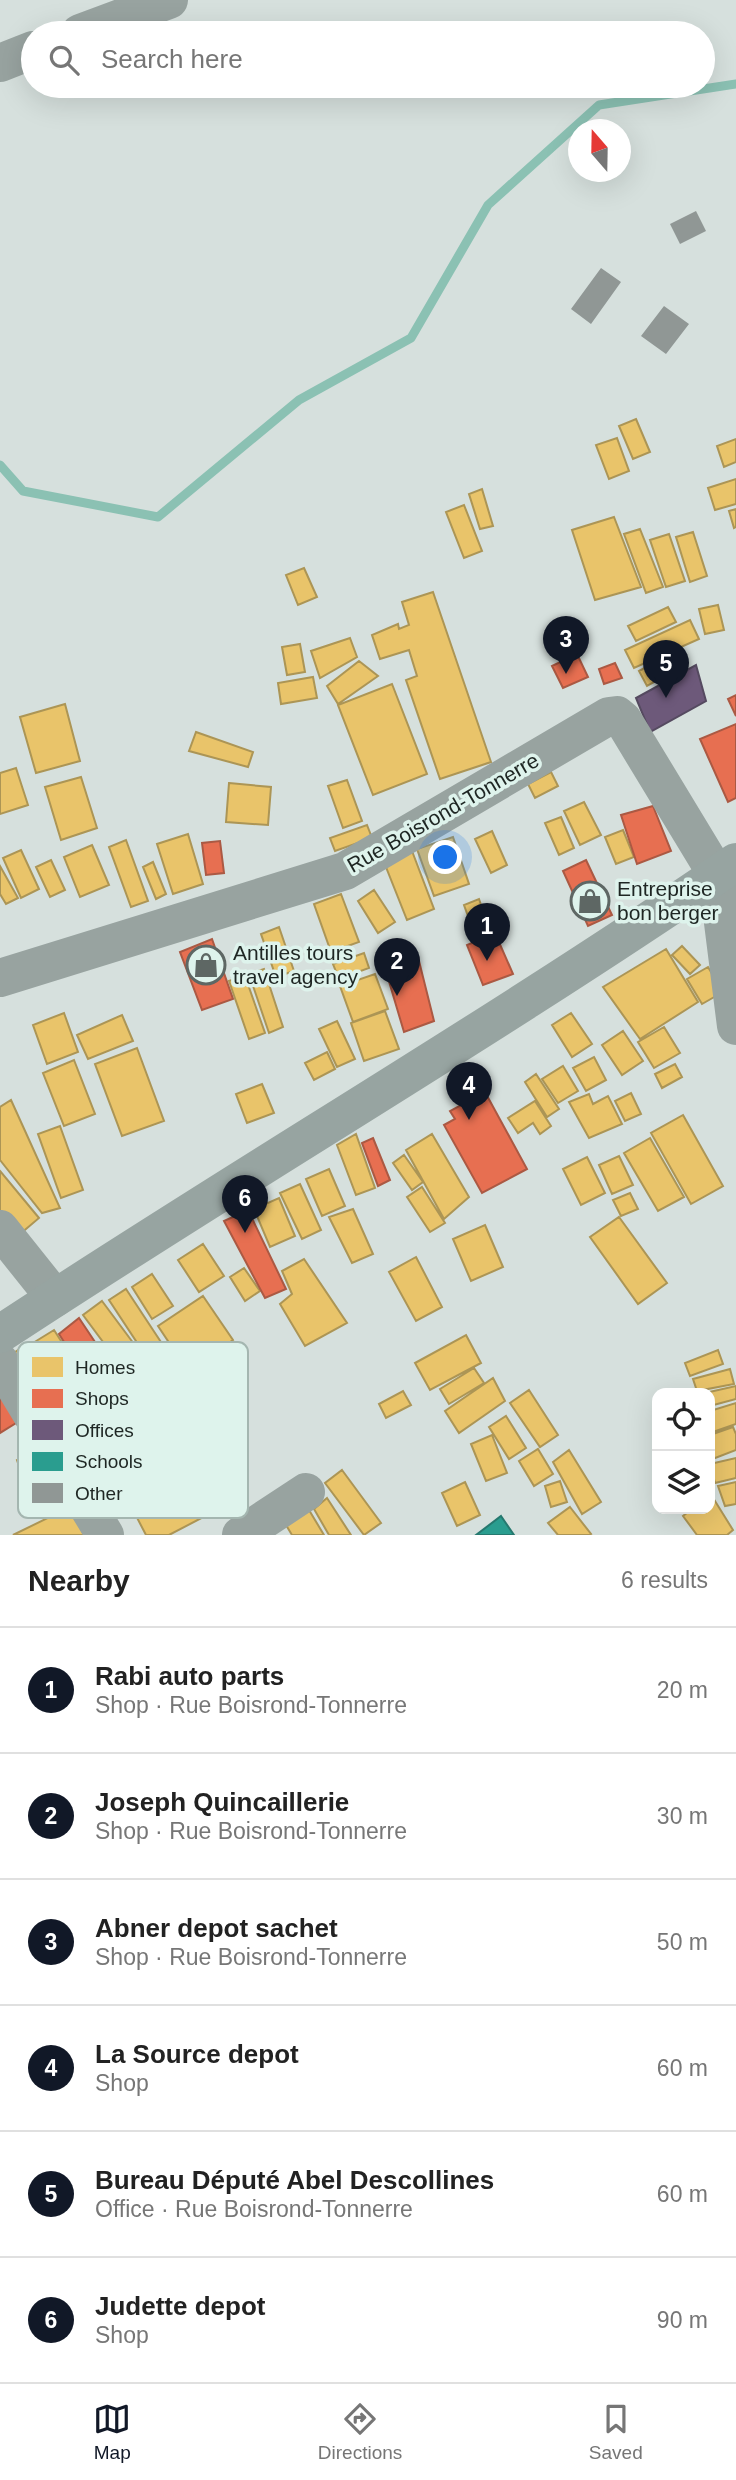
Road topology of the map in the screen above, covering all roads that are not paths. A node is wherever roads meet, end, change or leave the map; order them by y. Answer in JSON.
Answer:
{"nodes":[{"id":1,"x":169,"y":0,"type":"edge"},
{"id":2,"x":95,"y":19,"type":"edge"},
{"id":3,"x":21,"y":55,"type":"edge"},
{"id":4,"x":0,"y":63,"type":"edge"},
{"id":5,"x":727,"y":869,"type":"edge"},
{"id":6,"x":0,"y":978,"type":"edge"},
{"id":7,"x":736,"y":1026,"type":"edge"},
{"id":8,"x":0,"y":1229,"type":"edge"},
{"id":9,"x":55,"y":1298,"type":"junction"},
{"id":10,"x":0,"y":1334,"type":"edge"},
{"id":11,"x":0,"y":1362,"type":"edge"},
{"id":12,"x":18,"y":1392,"type":"edge"},
{"id":13,"x":306,"y":1492,"type":"dead end"},
{"id":14,"x":94,"y":1518,"type":"edge"},
{"id":15,"x":104,"y":1535,"type":"edge"},
{"id":16,"x":241,"y":1535,"type":"edge"}],
"edges":[{"from":1,"to":2,"type":"street"},
{"from":3,"to":4,"type":"street"},
{"from":5,"to":6,"type":"street","name":"Rue Boisrond-Tonnerre"},
{"from":5,"to":7,"type":"street"},
{"from":5,"to":9,"type":"main road"},
{"from":8,"to":9,"type":"street"},
{"from":9,"to":10,"type":"main road"},
{"from":11,"to":12,"type":"street"},
{"from":13,"to":16,"type":"street"},
{"from":14,"to":15,"type":"street"}]}
